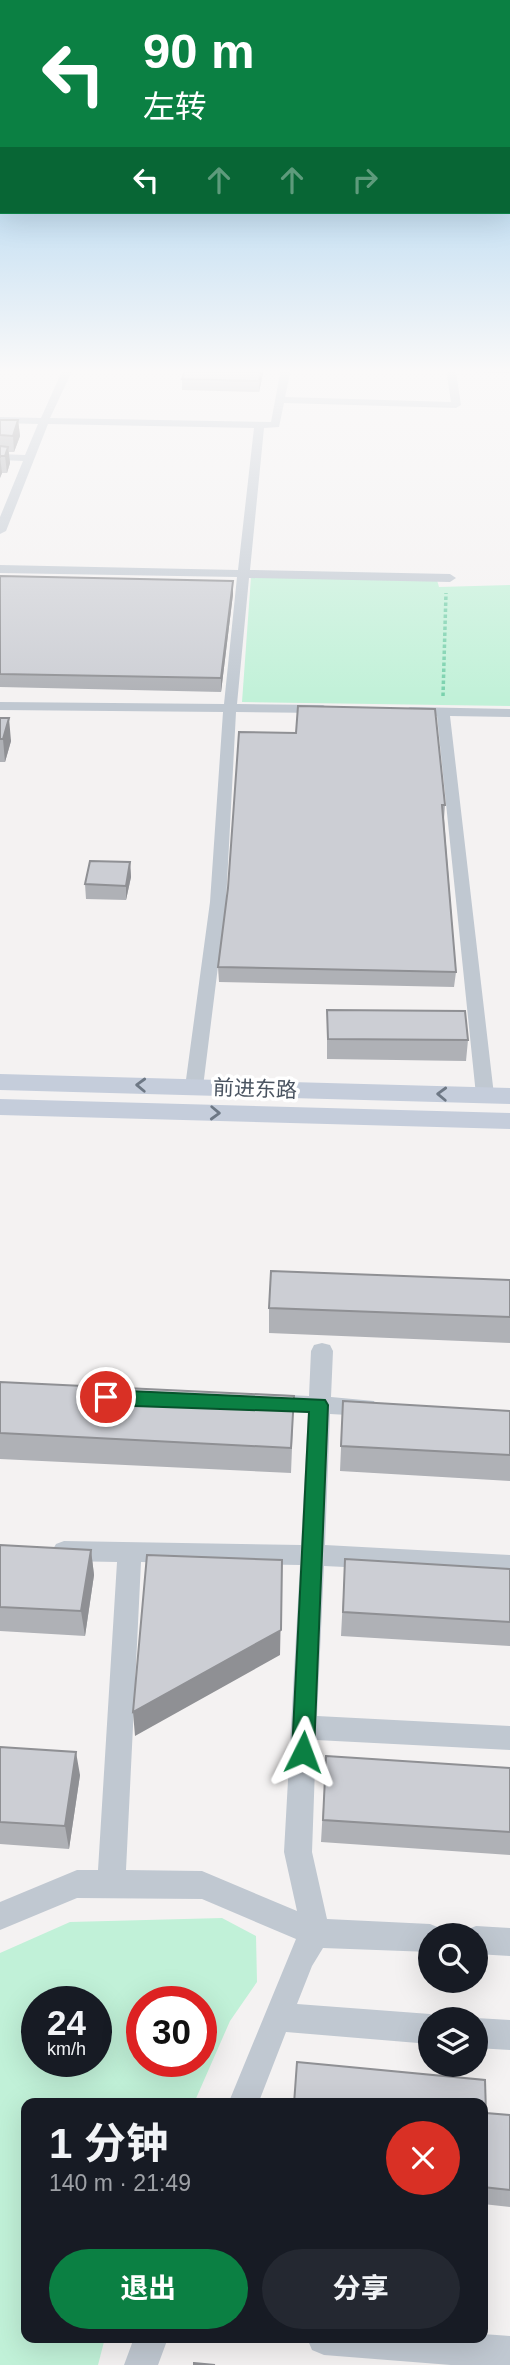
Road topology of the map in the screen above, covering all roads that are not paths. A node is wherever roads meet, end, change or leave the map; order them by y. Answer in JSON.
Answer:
{"nodes":[{"id":1,"x":21,"y":479,"type":"edge"},
{"id":2,"x":254,"y":479,"type":"edge"},
{"id":3,"x":0,"y":490,"type":"edge"},
{"id":4,"x":16,"y":491,"type":"junction"},
{"id":5,"x":1,"y":527,"type":"edge"},
{"id":6,"x":0,"y":569,"type":"edge"},
{"id":7,"x":244,"y":574,"type":"junction"},
{"id":8,"x":450,"y":579,"type":"road end"},
{"id":9,"x":0,"y":706,"type":"edge"},
{"id":10,"x":230,"y":706,"type":"junction"},
{"id":11,"x":336,"y":709,"type":"edge"},
{"id":12,"x":390,"y":710,"type":"edge"},
{"id":13,"x":443,"y":711,"type":"junction"},
{"id":14,"x":510,"y":713,"type":"edge"},
{"id":15,"x":0,"y":1082,"type":"edge"},
{"id":16,"x":194,"y":1087,"type":"junction"},
{"id":17,"x":485,"y":1095,"type":"junction"},
{"id":18,"x":510,"y":1096,"type":"edge"},
{"id":19,"x":0,"y":1107,"type":"edge"},
{"id":20,"x":510,"y":1121,"type":"edge"},
{"id":21,"x":322,"y":1351,"type":"dead end"},
{"id":22,"x":250,"y":1402,"type":"edge"},
{"id":23,"x":319,"y":1405,"type":"junction"},
{"id":24,"x":387,"y":1408,"type":"edge"},
{"id":25,"x":39,"y":1550,"type":"edge"},
{"id":26,"x":130,"y":1552,"type":"junction"},
{"id":27,"x":312,"y":1555,"type":"junction"},
{"id":28,"x":510,"y":1565,"type":"edge"},
{"id":29,"x":304,"y":1727,"type":"junction"},
{"id":30,"x":510,"y":1738,"type":"edge"},
{"id":31,"x":111,"y":1884,"type":"junction"},
{"id":32,"x":0,"y":1916,"type":"edge"},
{"id":33,"x":316,"y":1933,"type":"junction"},
{"id":34,"x":418,"y":1937,"type":"edge"},
{"id":35,"x":488,"y":1941,"type":"edge"},
{"id":36,"x":510,"y":1942,"type":"edge"},
{"id":37,"x":278,"y":2017,"type":"junction"},
{"id":38,"x":418,"y":2028,"type":"edge"},
{"id":39,"x":488,"y":2034,"type":"edge"},
{"id":40,"x":510,"y":2035,"type":"edge"},
{"id":41,"x":245,"y":2098,"type":"edge"},
{"id":42,"x":149,"y":2343,"type":"edge"},
{"id":43,"x":386,"y":2343,"type":"edge"},
{"id":44,"x":510,"y":2353,"type":"edge"},
{"id":45,"x":141,"y":2365,"type":"edge"}],
"edges":[{"from":1,"to":4,"type":"street"},
{"from":2,"to":7,"type":"street"},
{"from":3,"to":4,"type":"street"},
{"from":4,"to":5,"type":"street"},
{"from":6,"to":7,"type":"street"},
{"from":7,"to":8,"type":"street"},
{"from":7,"to":10,"type":"street"},
{"from":9,"to":10,"type":"street"},
{"from":10,"to":11,"type":"street"},
{"from":10,"to":16,"type":"street"},
{"from":12,"to":13,"type":"street"},
{"from":13,"to":14,"type":"street"},
{"from":13,"to":17,"type":"street"},
{"from":16,"to":15,"type":"main road","name":"前进东路","one_way":true},
{"from":17,"to":16,"type":"main road","name":"前进东路","one_way":true},
{"from":17,"to":18,"type":"main road","name":"前进东路"},
{"from":19,"to":20,"type":"main road","name":"前进东路","one_way":true},
{"from":21,"to":23,"type":"street"},
{"from":22,"to":23,"type":"street"},
{"from":23,"to":24,"type":"street"},
{"from":23,"to":27,"type":"street"},
{"from":25,"to":26,"type":"street"},
{"from":26,"to":27,"type":"street"},
{"from":26,"to":31,"type":"street"},
{"from":27,"to":28,"type":"street"},
{"from":27,"to":29,"type":"street"},
{"from":29,"to":30,"type":"street"},
{"from":29,"to":33,"type":"street"},
{"from":31,"to":32,"type":"street"},
{"from":31,"to":33,"type":"street"},
{"from":33,"to":34,"type":"street"},
{"from":33,"to":37,"type":"street"},
{"from":35,"to":36,"type":"street"},
{"from":37,"to":38,"type":"street"},
{"from":37,"to":41,"type":"street"},
{"from":39,"to":40,"type":"street"},
{"from":42,"to":45,"type":"street"},
{"from":43,"to":44,"type":"street"}]}
